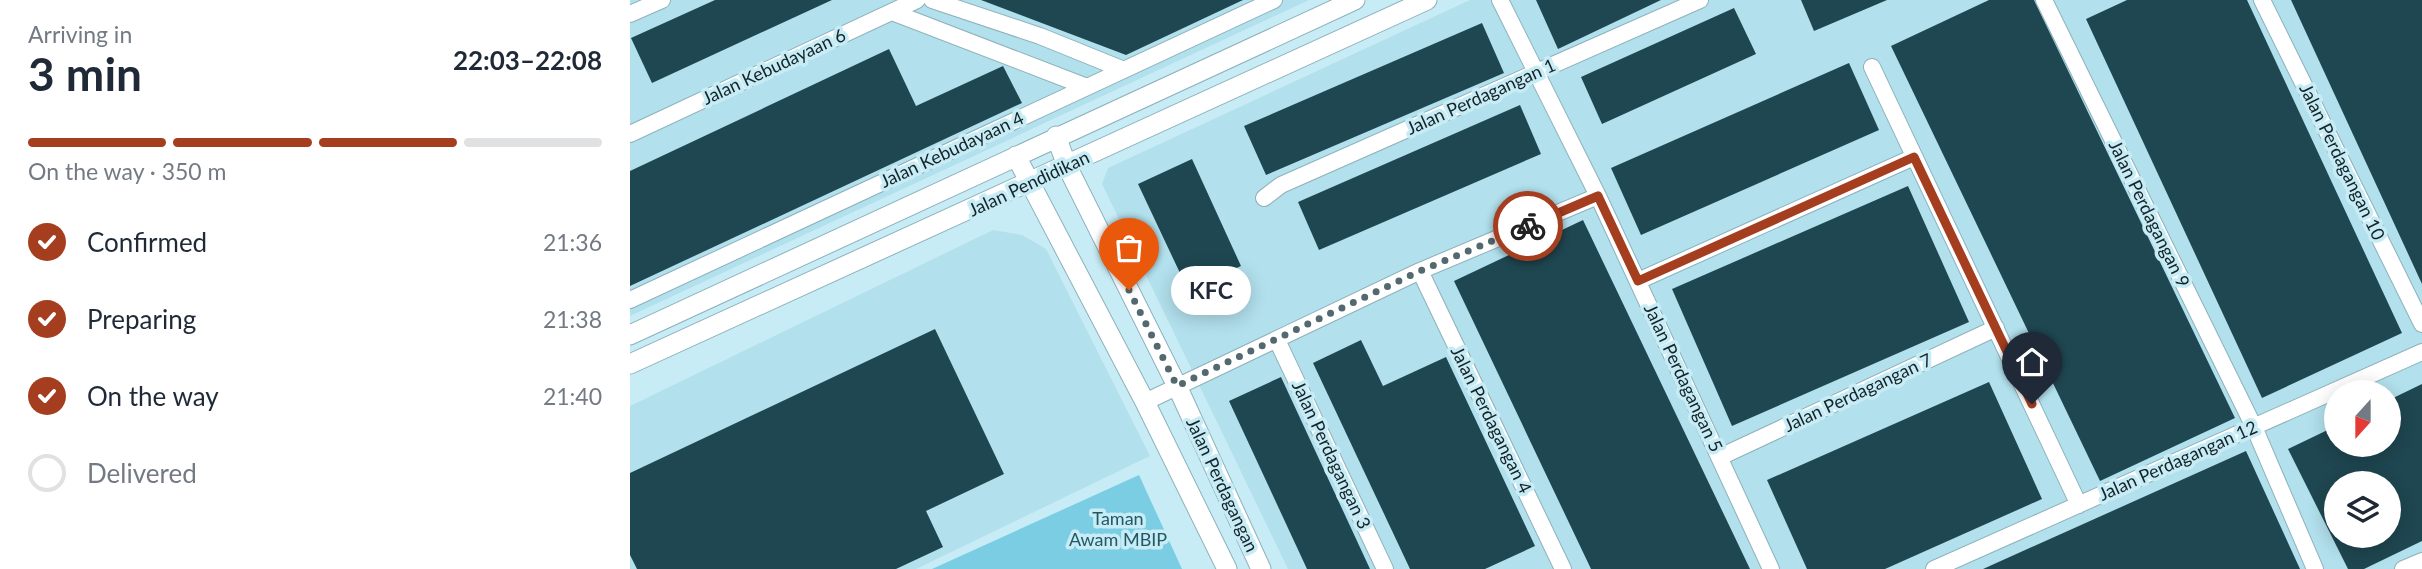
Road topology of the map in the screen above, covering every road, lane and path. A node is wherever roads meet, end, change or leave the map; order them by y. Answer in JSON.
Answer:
{"nodes":[{"id":1,"x":662,"y":0,"type":"edge"},
{"id":2,"x":917,"y":0,"type":"edge"},
{"id":3,"x":932,"y":0,"type":"edge"},
{"id":4,"x":1274,"y":0,"type":"edge"},
{"id":5,"x":1355,"y":0,"type":"edge"},
{"id":6,"x":1427,"y":0,"type":"edge"},
{"id":7,"x":1500,"y":0,"type":"edge"},
{"id":8,"x":1700,"y":0,"type":"edge"},
{"id":9,"x":2044,"y":0,"type":"edge"},
{"id":10,"x":2262,"y":0,"type":"edge"},
{"id":11,"x":892,"y":12,"type":"junction"},
{"id":12,"x":630,"y":14,"type":"edge"},
{"id":13,"x":1226,"y":59,"type":"junction"},
{"id":14,"x":1872,"y":67,"type":"dead end"},
{"id":15,"x":1124,"y":70,"type":"junction"},
{"id":16,"x":1536,"y":72,"type":"junction"},
{"id":17,"x":1087,"y":87,"type":"junction"},
{"id":18,"x":630,"y":134,"type":"edge"},
{"id":19,"x":1056,"y":136,"type":"junction"},
{"id":20,"x":1122,"y":141,"type":"junction"},
{"id":21,"x":1016,"y":156,"type":"junction"},
{"id":22,"x":1914,"y":157,"type":"junction"},
{"id":23,"x":1067,"y":166,"type":"junction"},
{"id":24,"x":1029,"y":185,"type":"junction"},
{"id":25,"x":1598,"y":196,"type":"junction"},
{"id":26,"x":1264,"y":198,"type":"dead end"},
{"id":27,"x":994,"y":200,"type":"junction"},
{"id":28,"x":1090,"y":211,"type":"junction"},
{"id":29,"x":1047,"y":217,"type":"junction"},
{"id":30,"x":813,"y":250,"type":"junction"},
{"id":31,"x":1420,"y":271,"type":"junction"},
{"id":32,"x":1638,"y":281,"type":"junction"},
{"id":33,"x":630,"y":300,"type":"edge"},
{"id":34,"x":2422,"y":324,"type":"edge"},
{"id":35,"x":1996,"y":328,"type":"junction"},
{"id":36,"x":630,"y":335,"type":"edge"},
{"id":37,"x":1277,"y":340,"type":"junction"},
{"id":38,"x":2422,"y":352,"type":"edge"},
{"id":39,"x":630,"y":364,"type":"edge"},
{"id":40,"x":1177,"y":386,"type":"junction"},
{"id":41,"x":1145,"y":402,"type":"junction"},
{"id":42,"x":2254,"y":427,"type":"junction"},
{"id":43,"x":1720,"y":457,"type":"junction"},
{"id":44,"x":2079,"y":505,"type":"junction"},
{"id":45,"x":2422,"y":561,"type":"edge"},
{"id":46,"x":1227,"y":569,"type":"edge"},
{"id":47,"x":1261,"y":569,"type":"edge"},
{"id":48,"x":1385,"y":569,"type":"edge"},
{"id":49,"x":1563,"y":569,"type":"edge"},
{"id":50,"x":1771,"y":569,"type":"edge"},
{"id":51,"x":1934,"y":569,"type":"edge"},
{"id":52,"x":2315,"y":569,"type":"edge"},
{"id":53,"x":2403,"y":569,"type":"edge"}],
"edges":[{"from":1,"to":12,"type":"street"},
{"from":2,"to":11,"type":"street","name":"Jalan Kebudayaan 6"},
{"from":3,"to":15,"type":"street"},
{"from":4,"to":15,"type":"street","name":"Jalan Kebudayaan 4"},
{"from":5,"to":13,"type":"main road","name":"Jalan Pendidikan"},
{"from":6,"to":20,"type":"main road","name":"Jalan Pendidikan"},
{"from":7,"to":16,"type":"street","name":"Jalan Perdagangan 5"},
{"from":8,"to":16,"type":"street","name":"Jalan Perdagangan 1"},
{"from":9,"to":42,"type":"street","name":"Jalan Perdagangan 9"},
{"from":10,"to":34,"type":"street","name":"Jalan Perdagangan 10"},
{"from":11,"to":17,"type":"street"},
{"from":11,"to":18,"type":"street","name":"Jalan Kebudayaan 6"},
{"from":13,"to":19,"type":"main road","name":"Jalan Pendidikan"},
{"from":13,"to":30,"type":"main road","name":"Jalan Pendidikan"},
{"from":14,"to":22,"type":"street"},
{"from":15,"to":17,"type":"street","name":"Jalan Kebudayaan 4"},
{"from":16,"to":25,"type":"street","name":"Jalan Perdagangan 5"},
{"from":16,"to":26,"type":"street","name":"Jalan Perdagangan 1"},
{"from":17,"to":33,"type":"street","name":"Jalan Kebudayaan 4"},
{"from":19,"to":21,"type":"main road","name":"Jalan Pendidikan"},
{"from":19,"to":23,"type":"main road","name":"Jalan Perdagangan"},
{"from":20,"to":23,"type":"main road","name":"Jalan Pendidikan"},
{"from":20,"to":28,"type":"main road"},
{"from":21,"to":24,"type":"main road","name":"Jalan Perdagangan"},
{"from":21,"to":30,"type":"main road","name":"Jalan Pendidikan"},
{"from":22,"to":32,"type":"street"},
{"from":22,"to":35,"type":"street"},
{"from":23,"to":24,"type":"main road","name":"Jalan Pendidikan"},
{"from":23,"to":28,"type":"main road","name":"Jalan Perdagangan"},
{"from":24,"to":27,"type":"main road","name":"Jalan Pendidikan"},
{"from":24,"to":29,"type":"main road","name":"Jalan Perdagangan"},
{"from":25,"to":31,"type":"street"},
{"from":25,"to":32,"type":"street","name":"Jalan Perdagangan 5"},
{"from":27,"to":29,"type":"main road"},
{"from":27,"to":39,"type":"main road","name":"Jalan Pendidikan"},
{"from":28,"to":40,"type":"main road","name":"Jalan Perdagangan"},
{"from":29,"to":41,"type":"main road","name":"Jalan Perdagangan"},
{"from":30,"to":36,"type":"main road","name":"Jalan Pendidikan"},
{"from":31,"to":37,"type":"street"},
{"from":31,"to":49,"type":"street","name":"Jalan Perdagangan 4"},
{"from":32,"to":43,"type":"street","name":"Jalan Perdagangan 5"},
{"from":35,"to":43,"type":"street","name":"Jalan Perdagangan 7"},
{"from":35,"to":44,"type":"street"},
{"from":37,"to":40,"type":"street"},
{"from":37,"to":48,"type":"street","name":"Jalan Perdagangan 3"},
{"from":38,"to":42,"type":"street","name":"Jalan Perdagangan 12"},
{"from":40,"to":41,"type":"street"},
{"from":40,"to":47,"type":"main road","name":"Jalan Perdagangan"},
{"from":41,"to":46,"type":"main road","name":"Jalan Perdagangan"},
{"from":42,"to":44,"type":"street","name":"Jalan Perdagangan 12"},
{"from":42,"to":52,"type":"street","name":"Jalan Perdagangan 9"},
{"from":43,"to":50,"type":"street","name":"Jalan Perdagangan 5"},
{"from":44,"to":51,"type":"street","name":"Jalan Perdagangan 12"},
{"from":45,"to":53,"type":"street"}]}
